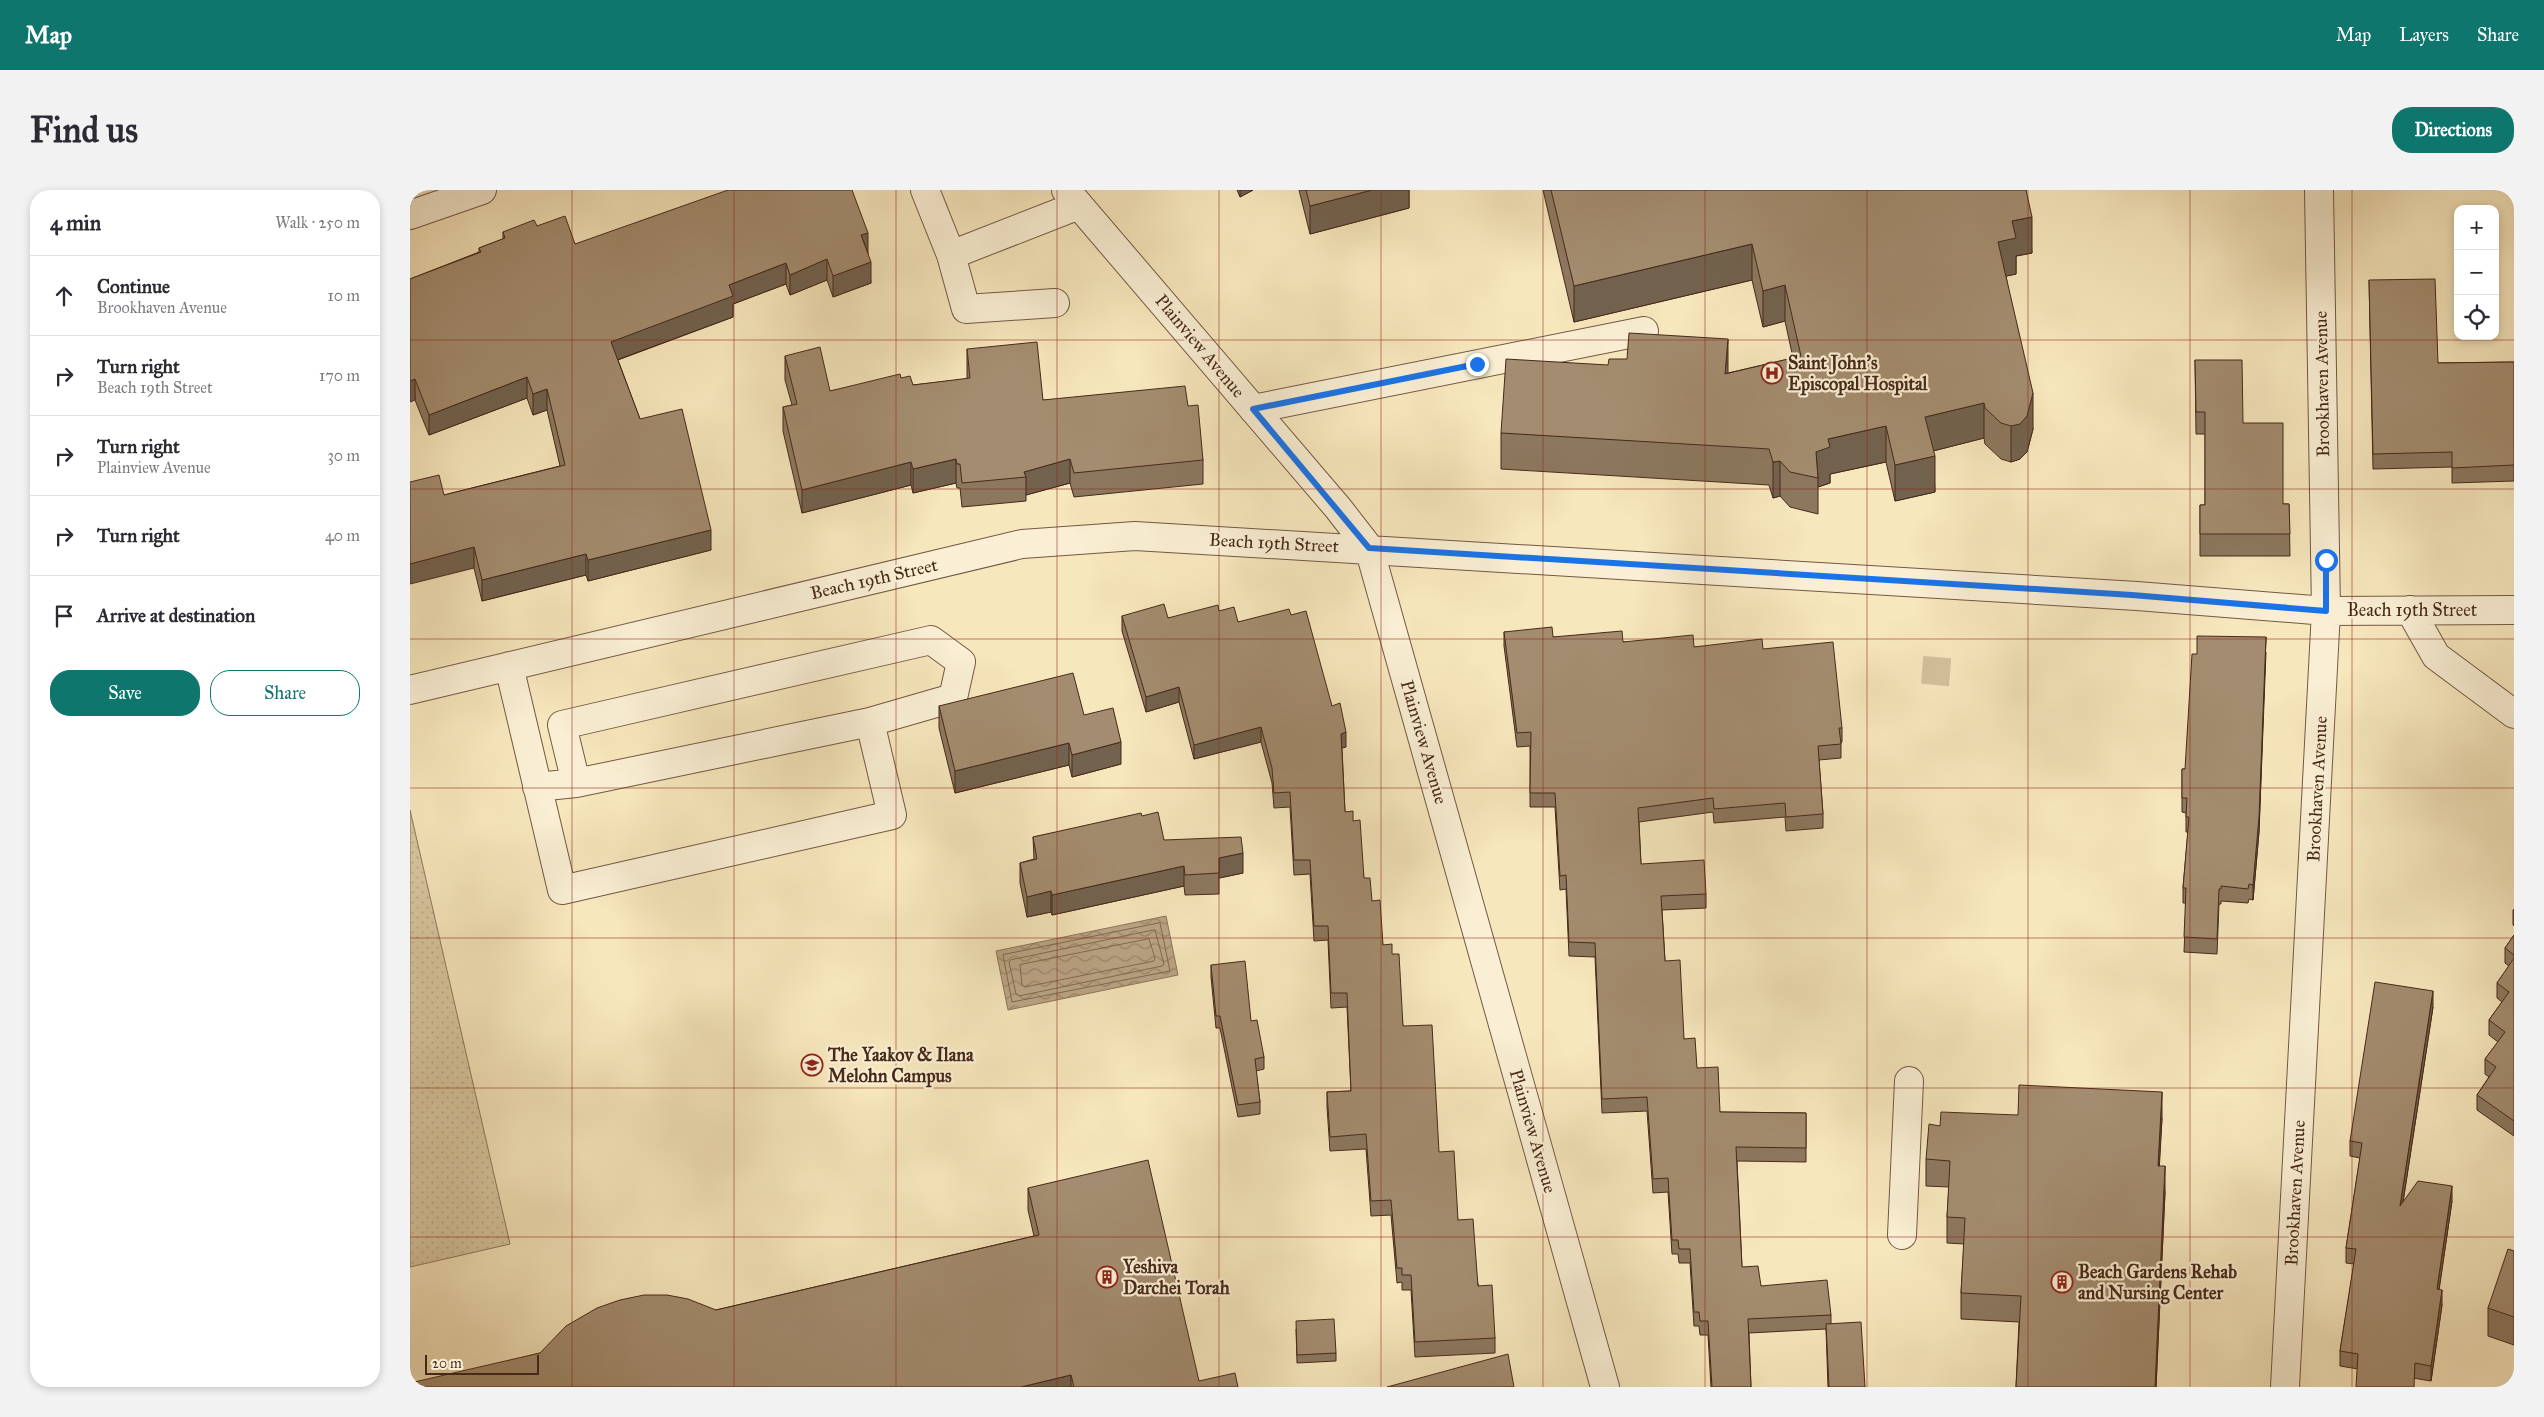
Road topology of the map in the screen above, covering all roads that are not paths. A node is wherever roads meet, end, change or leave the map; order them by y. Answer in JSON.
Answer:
{"nodes":[{"id":1,"x":482,"y":190,"type":"edge"},
{"id":2,"x":924,"y":190,"type":"edge"},
{"id":3,"x":2319,"y":190,"type":"edge"},
{"id":4,"x":1072,"y":198,"type":"edge"},
{"id":5,"x":410,"y":215,"type":"edge"},
{"id":6,"x":950,"y":255,"type":"junction"},
{"id":7,"x":1055,"y":303,"type":"dead end"},
{"id":8,"x":1644,"y":331,"type":"dead end"},
{"id":9,"x":1253,"y":409,"type":"junction"},
{"id":10,"x":1369,"y":548,"type":"junction"},
{"id":11,"x":2410,"y":610,"type":"junction"},
{"id":12,"x":2514,"y":610,"type":"edge"},
{"id":13,"x":2326,"y":611,"type":"junction"},
{"id":14,"x":509,"y":666,"type":"junction"},
{"id":15,"x":410,"y":690,"type":"edge"},
{"id":16,"x":2514,"y":714,"type":"edge"},
{"id":17,"x":870,"y":722,"type":"junction"},
{"id":18,"x":576,"y":783,"type":"junction"},
{"id":19,"x":536,"y":787,"type":"junction"},
{"id":20,"x":1909,"y":1081,"type":"dead end"},
{"id":21,"x":1902,"y":1235,"type":"dead end"},
{"id":22,"x":1605,"y":1387,"type":"edge"},
{"id":23,"x":2285,"y":1387,"type":"edge"}],
"edges":[{"from":1,"to":5,"type":"street"},
{"from":2,"to":6,"type":"street"},
{"from":3,"to":13,"type":"street","name":"Brookhaven Avenue"},
{"from":4,"to":6,"type":"street"},
{"from":4,"to":9,"type":"street","name":"Plainview Avenue"},
{"from":6,"to":7,"type":"street"},
{"from":8,"to":9,"type":"street"},
{"from":9,"to":10,"type":"street","name":"Plainview Avenue"},
{"from":10,"to":13,"type":"street","name":"Beach 19th Street"},
{"from":10,"to":14,"type":"street","name":"Beach 19th Street"},
{"from":10,"to":22,"type":"street","name":"Plainview Avenue"},
{"from":11,"to":12,"type":"street","name":"Beach 19th Street"},
{"from":11,"to":13,"type":"street","name":"Beach 19th Street"},
{"from":11,"to":16,"type":"street"},
{"from":13,"to":23,"type":"street","name":"Brookhaven Avenue"},
{"from":14,"to":15,"type":"street","name":"Beach 19th Street"},
{"from":14,"to":19,"type":"street"},
{"from":17,"to":18,"type":"street"},
{"from":17,"to":18,"type":"street"},
{"from":17,"to":19,"type":"street"},
{"from":18,"to":19,"type":"street"},
{"from":20,"to":21,"type":"street"}]}
